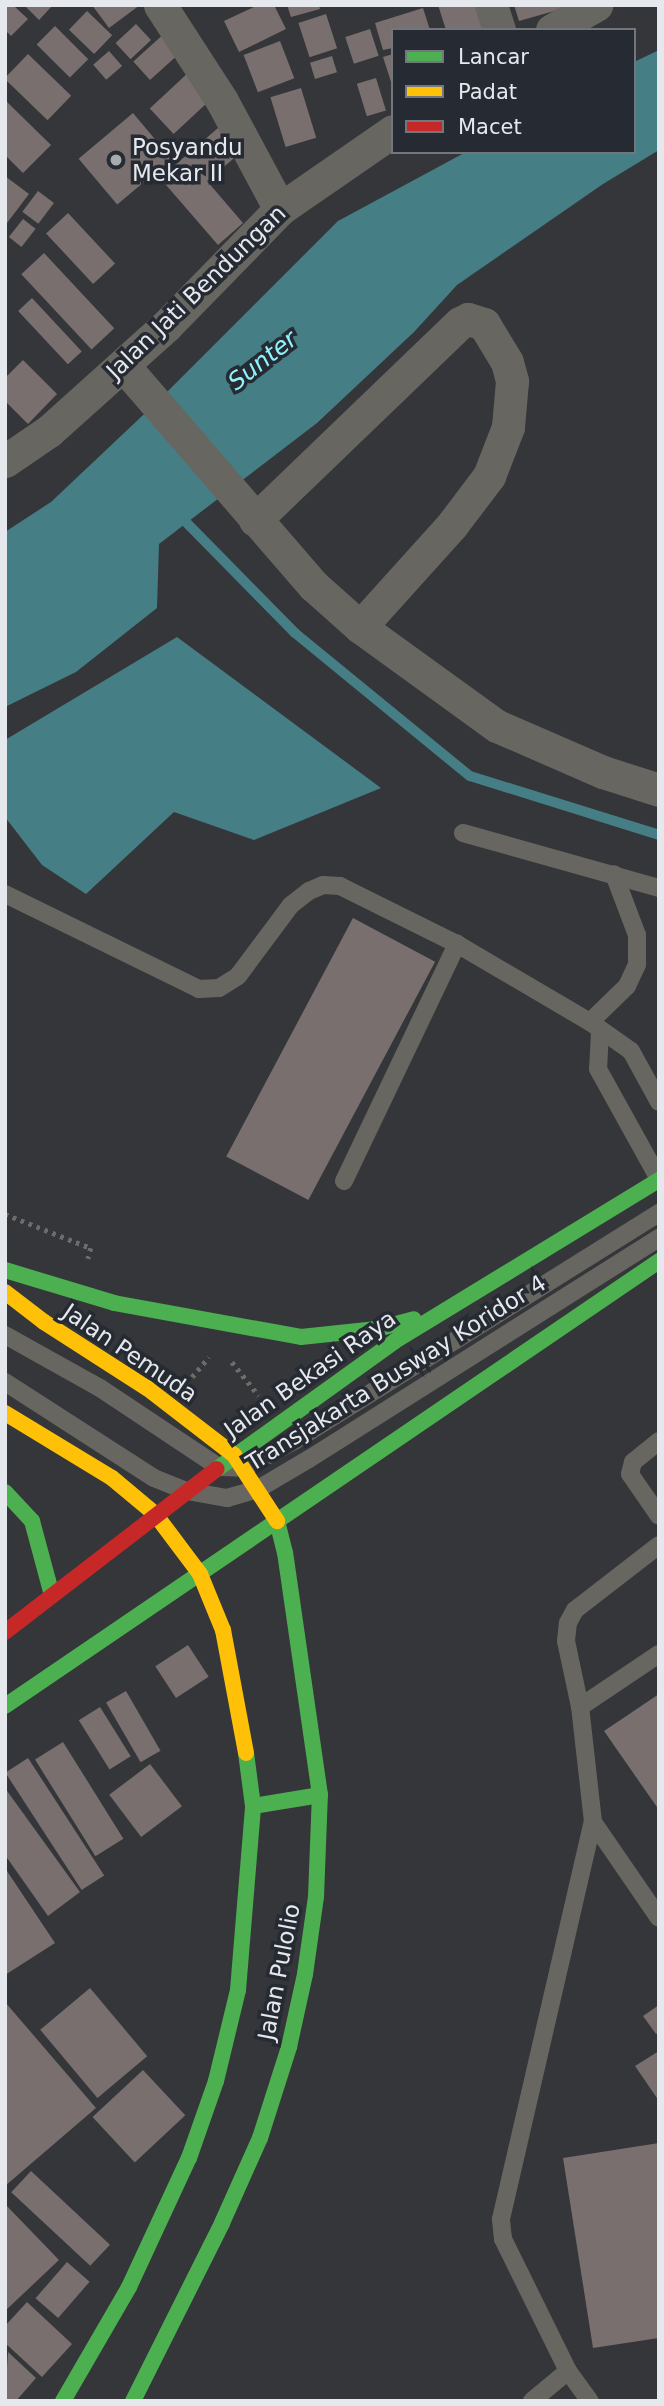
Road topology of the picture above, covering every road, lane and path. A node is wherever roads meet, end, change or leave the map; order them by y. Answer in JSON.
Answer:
{"nodes":[{"id":1,"x":160,"y":5,"type":"edge"},
{"id":2,"x":491,"y":5,"type":"edge"},
{"id":3,"x":596,"y":5,"type":"edge"},
{"id":4,"x":498,"y":28,"type":"edge"},
{"id":5,"x":556,"y":28,"type":"edge"},
{"id":6,"x":391,"y":132,"type":"edge"},
{"id":7,"x":279,"y":209,"type":"junction"},
{"id":8,"x":129,"y":371,"type":"junction"},
{"id":9,"x":5,"y":461,"type":"edge"},
{"id":10,"x":250,"y":514,"type":"junction"},
{"id":11,"x":360,"y":627,"type":"junction"},
{"id":12,"x":659,"y":790,"type":"edge"},
{"id":13,"x":463,"y":833,"type":"dead end"},
{"id":14,"x":614,"y":874,"type":"junction"},
{"id":15,"x":659,"y":888,"type":"edge"},
{"id":16,"x":5,"y":894,"type":"edge"},
{"id":17,"x":457,"y":944,"type":"junction"},
{"id":18,"x":595,"y":1027,"type":"junction"},
{"id":19,"x":659,"y":1102,"type":"edge"},
{"id":20,"x":659,"y":1179,"type":"edge"},
{"id":21,"x":344,"y":1181,"type":"dead end"},
{"id":22,"x":659,"y":1213,"type":"edge"},
{"id":23,"x":5,"y":1214,"type":"edge"},
{"id":24,"x":659,"y":1238,"type":"edge"},
{"id":25,"x":76,"y":1257,"type":"dead end"},
{"id":26,"x":659,"y":1261,"type":"edge"},
{"id":27,"x":5,"y":1270,"type":"edge"},
{"id":28,"x":5,"y":1292,"type":"edge"},
{"id":29,"x":438,"y":1313,"type":"junction"},
{"id":30,"x":5,"y":1335,"type":"edge"},
{"id":31,"x":209,"y":1356,"type":"dead end"},
{"id":32,"x":227,"y":1356,"type":"dead end"},
{"id":33,"x":5,"y":1382,"type":"edge"},
{"id":34,"x":185,"y":1387,"type":"dead end"},
{"id":35,"x":260,"y":1398,"type":"dead end"},
{"id":36,"x":5,"y":1413,"type":"edge"},
{"id":37,"x":659,"y":1441,"type":"edge"},
{"id":38,"x":239,"y":1462,"type":"junction"},
{"id":39,"x":219,"y":1467,"type":"junction"},
{"id":40,"x":258,"y":1489,"type":"junction"},
{"id":41,"x":187,"y":1491,"type":"junction"},
{"id":42,"x":5,"y":1492,"type":"edge"},
{"id":43,"x":155,"y":1514,"type":"junction"},
{"id":44,"x":659,"y":1516,"type":"edge"},
{"id":45,"x":276,"y":1521,"type":"junction"},
{"id":46,"x":659,"y":1545,"type":"edge"},
{"id":47,"x":200,"y":1574,"type":"junction"},
{"id":48,"x":52,"y":1595,"type":"junction"},
{"id":49,"x":5,"y":1633,"type":"edge"},
{"id":50,"x":659,"y":1654,"type":"edge"},
{"id":51,"x":5,"y":1706,"type":"edge"},
{"id":52,"x":580,"y":1707,"type":"junction"},
{"id":53,"x":320,"y":1795,"type":"junction"},
{"id":54,"x":253,"y":1806,"type":"junction"},
{"id":55,"x":593,"y":1822,"type":"junction"},
{"id":56,"x":659,"y":1919,"type":"edge"},
{"id":57,"x":568,"y":2371,"type":"junction"},
{"id":58,"x":63,"y":2401,"type":"edge"},
{"id":59,"x":133,"y":2401,"type":"edge"},
{"id":60,"x":532,"y":2401,"type":"edge"},
{"id":61,"x":590,"y":2401,"type":"edge"}],
"edges":[{"from":1,"to":7,"type":"street"},
{"from":2,"to":4,"type":"street"},
{"from":3,"to":5,"type":"street"},
{"from":6,"to":7,"type":"street","name":"Jalan Jati Bendungan"},
{"from":7,"to":8,"type":"street","name":"Jalan Jati Bendungan"},
{"from":8,"to":9,"type":"street","name":"Jalan Jati Bendungan"},
{"from":8,"to":10,"type":"street"},
{"from":10,"to":11,"type":"street"},
{"from":10,"to":11,"type":"street"},
{"from":11,"to":12,"type":"street"},
{"from":13,"to":14,"type":"lane"},
{"from":14,"to":15,"type":"lane"},
{"from":14,"to":18,"type":"lane"},
{"from":16,"to":17,"type":"lane"},
{"from":17,"to":18,"type":"lane"},
{"from":17,"to":21,"type":"lane"},
{"from":18,"to":19,"type":"lane"},
{"from":18,"to":20,"type":"lane"},
{"from":20,"to":29,"type":"main road","name":"Jalan Bekasi Raya"},
{"from":22,"to":38,"type":"lane","name":"Transjakarta Busway Koridor 4"},
{"from":23,"to":25,"type":"path"},
{"from":24,"to":40,"type":"lane","name":"Transjakarta Busway Koridor 4"},
{"from":26,"to":45,"type":"main road"},
{"from":27,"to":29,"type":"main road"},
{"from":28,"to":38,"type":"main road","name":"Jalan Pemuda"},
{"from":29,"to":38,"type":"main road","name":"Jalan Bekasi Raya"},
{"from":30,"to":39,"type":"lane","name":"Transjakarta Busway Koridor 4"},
{"from":31,"to":34,"type":"path"},
{"from":32,"to":35,"type":"path"},
{"from":33,"to":41,"type":"lane","name":"Transjakarta Busway Koridor 4"},
{"from":36,"to":43,"type":"main road"},
{"from":37,"to":44,"type":"lane"},
{"from":38,"to":39,"type":"lane","name":"Transjakarta Busway Koridor 4"},
{"from":38,"to":40,"type":"main road","name":"Jalan Pemuda"},
{"from":39,"to":41,"type":"main road","name":"Jalan Bekasi Raya"},
{"from":40,"to":41,"type":"lane","name":"Transjakarta Busway Koridor 4"},
{"from":40,"to":45,"type":"main road","name":"Jalan Pemuda"},
{"from":41,"to":43,"type":"main road","name":"Jalan Bekasi Raya"},
{"from":42,"to":48,"type":"main road"},
{"from":43,"to":47,"type":"main road"},
{"from":43,"to":48,"type":"main road","name":"Jalan Bekasi Raya"},
{"from":45,"to":47,"type":"main road"},
{"from":45,"to":53,"type":"main road","name":"Jalan Pulolio"},
{"from":46,"to":52,"type":"lane"},
{"from":47,"to":51,"type":"main road"},
{"from":47,"to":54,"type":"main road","name":"Jalan Pulolio"},
{"from":48,"to":49,"type":"main road","name":"Jalan Bekasi Raya"},
{"from":50,"to":52,"type":"lane"},
{"from":52,"to":55,"type":"lane"},
{"from":53,"to":54,"type":"main road"},
{"from":53,"to":59,"type":"main road","name":"Jalan Pulolio"},
{"from":54,"to":58,"type":"main road","name":"Jalan Pulolio"},
{"from":55,"to":56,"type":"lane"},
{"from":55,"to":57,"type":"lane"},
{"from":57,"to":60,"type":"lane"},
{"from":57,"to":61,"type":"lane"}]}
